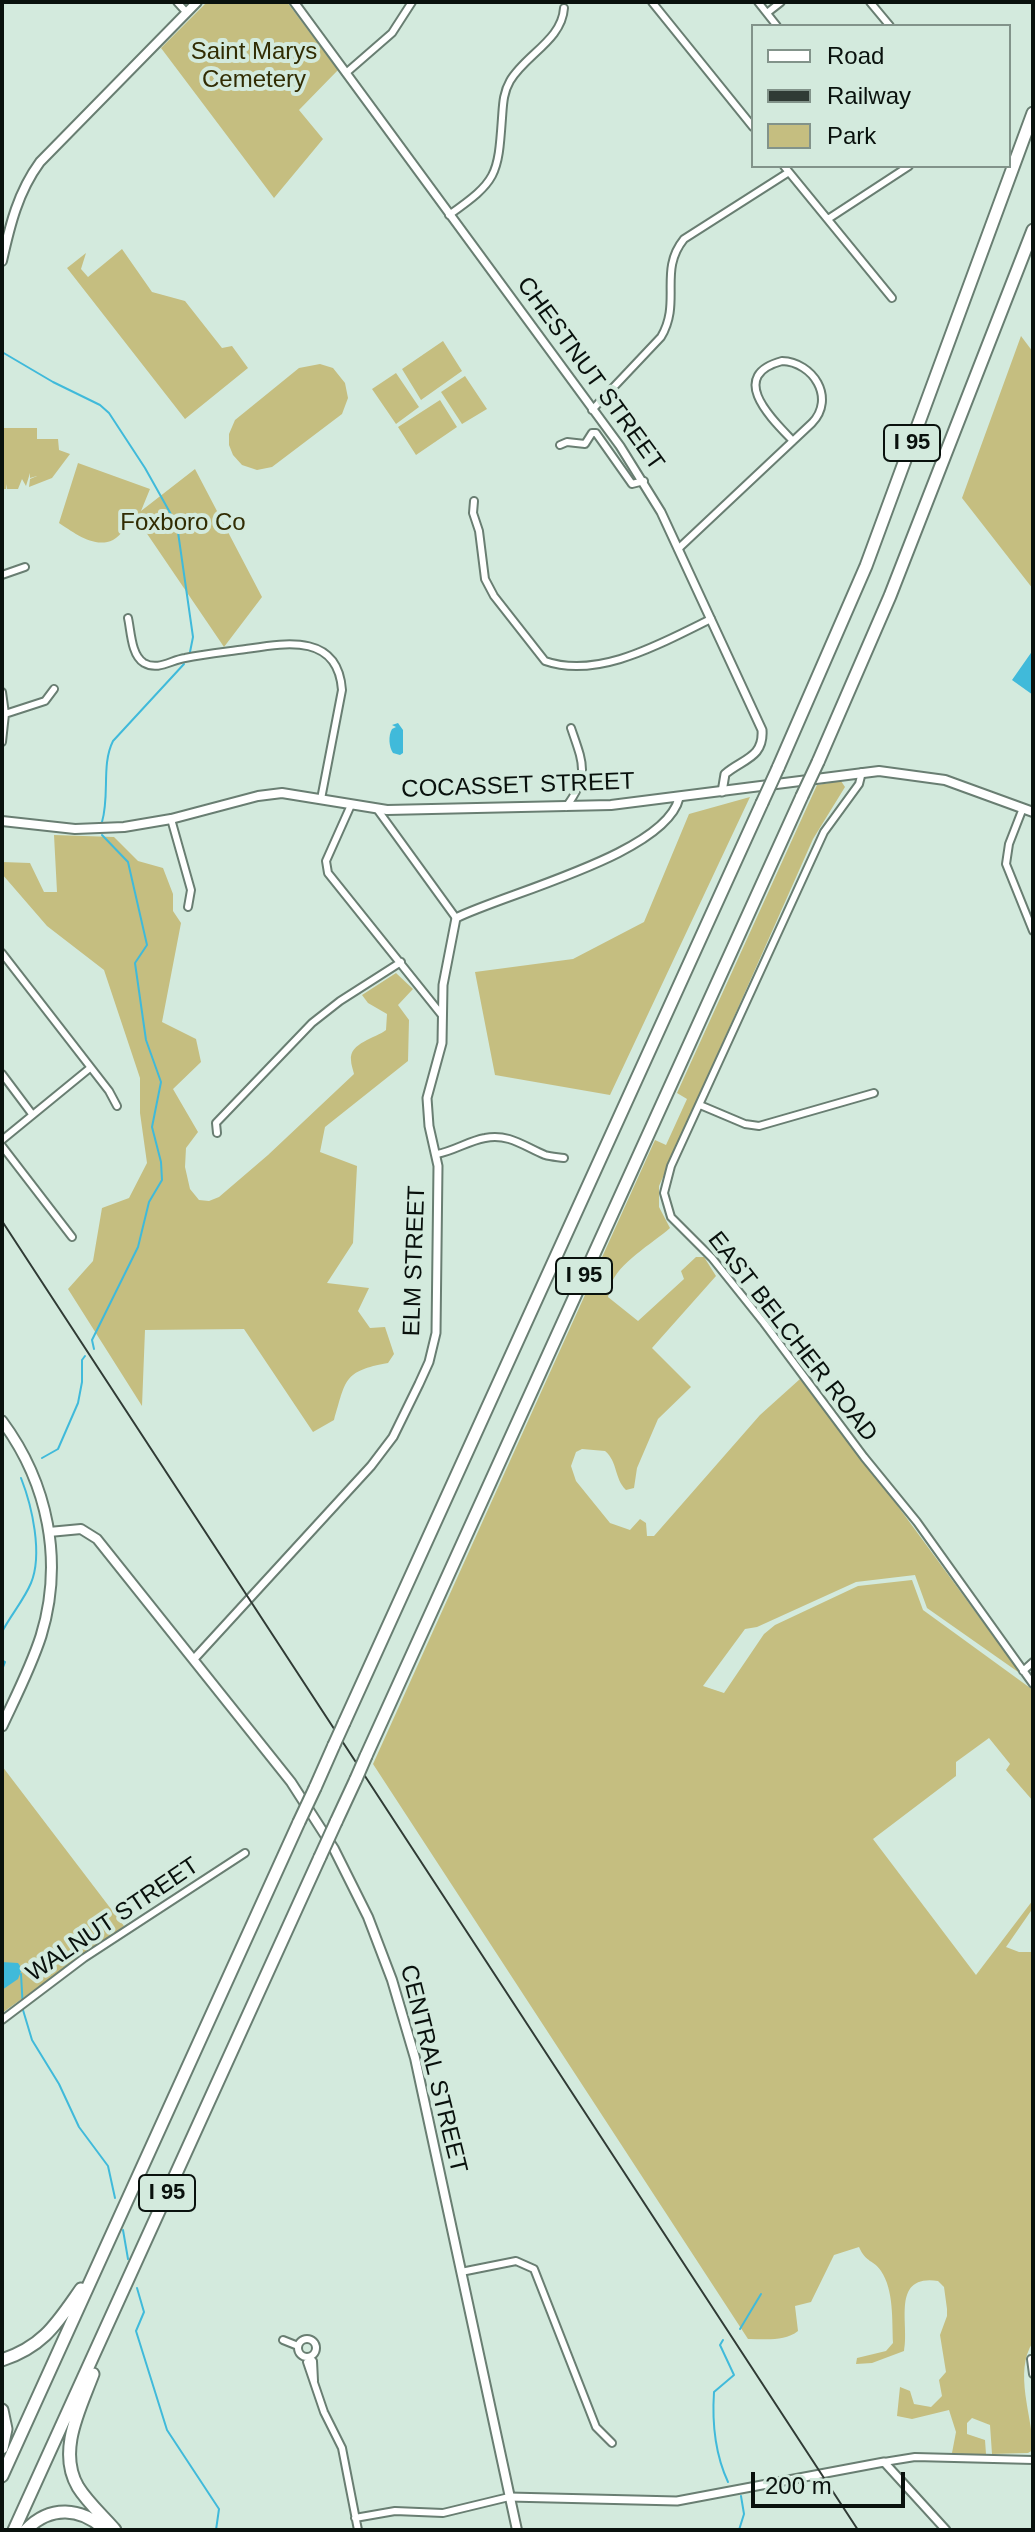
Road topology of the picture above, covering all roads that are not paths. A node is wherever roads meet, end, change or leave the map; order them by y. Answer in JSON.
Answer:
{"nodes":[{"id":1,"x":177,"y":2,"type":"edge"},
{"id":2,"x":197,"y":2,"type":"edge"},
{"id":3,"x":294,"y":2,"type":"edge"},
{"id":4,"x":412,"y":2,"type":"edge"},
{"id":5,"x":652,"y":2,"type":"edge"},
{"id":6,"x":758,"y":2,"type":"edge"},
{"id":7,"x":781,"y":2,"type":"edge"},
{"id":8,"x":870,"y":2,"type":"edge"},
{"id":9,"x":564,"y":8,"type":"dead end"},
{"id":10,"x":187,"y":13,"type":"junction"},
{"id":11,"x":767,"y":13,"type":"junction"},
{"id":12,"x":775,"y":24,"type":"edge"},
{"id":13,"x":888,"y":24,"type":"edge"},
{"id":14,"x":346,"y":73,"type":"junction"},
{"id":15,"x":1033,"y":113,"type":"edge"},
{"id":16,"x":751,"y":125,"type":"edge"},
{"id":17,"x":906,"y":168,"type":"edge"},
{"id":18,"x":787,"y":169,"type":"edge"},
{"id":19,"x":449,"y":215,"type":"junction"},
{"id":20,"x":828,"y":219,"type":"junction"},
{"id":21,"x":1033,"y":230,"type":"edge"},
{"id":22,"x":2,"y":261,"type":"edge"},
{"id":23,"x":892,"y":298,"type":"dead end"},
{"id":24,"x":592,"y":410,"type":"junction"},
{"id":25,"x":793,"y":441,"type":"junction"},
{"id":26,"x":560,"y":445,"type":"dead end"},
{"id":27,"x":644,"y":481,"type":"junction"},
{"id":28,"x":474,"y":501,"type":"dead end"},
{"id":29,"x":678,"y":549,"type":"junction"},
{"id":30,"x":25,"y":567,"type":"dead end"},
{"id":31,"x":2,"y":575,"type":"edge"},
{"id":32,"x":128,"y":618,"type":"dead end"},
{"id":33,"x":711,"y":619,"type":"junction"},
{"id":34,"x":54,"y":689,"type":"dead end"},
{"id":35,"x":2,"y":692,"type":"edge"},
{"id":36,"x":5,"y":714,"type":"junction"},
{"id":37,"x":571,"y":728,"type":"dead end"},
{"id":38,"x":2,"y":742,"type":"edge"},
{"id":39,"x":862,"y":772,"type":"junction"},
{"id":40,"x":722,"y":792,"type":"junction"},
{"id":41,"x":679,"y":798,"type":"junction"},
{"id":42,"x":321,"y":799,"type":"junction"},
{"id":43,"x":351,"y":805,"type":"junction"},
{"id":44,"x":566,"y":807,"type":"junction"},
{"id":45,"x":1023,"y":808,"type":"junction"},
{"id":46,"x":377,"y":809,"type":"junction"},
{"id":47,"x":1033,"y":812,"type":"edge"},
{"id":48,"x":171,"y":819,"type":"junction"},
{"id":49,"x":2,"y":821,"type":"edge"},
{"id":50,"x":188,"y":907,"type":"dead end"},
{"id":51,"x":456,"y":918,"type":"junction"},
{"id":52,"x":1033,"y":931,"type":"edge"},
{"id":53,"x":2,"y":953,"type":"edge"},
{"id":54,"x":401,"y":962,"type":"junction"},
{"id":55,"x":441,"y":1014,"type":"junction"},
{"id":56,"x":90,"y":1068,"type":"junction"},
{"id":57,"x":2,"y":1074,"type":"edge"},
{"id":58,"x":874,"y":1093,"type":"dead end"},
{"id":59,"x":700,"y":1105,"type":"junction"},
{"id":60,"x":117,"y":1106,"type":"dead end"},
{"id":61,"x":32,"y":1114,"type":"junction"},
{"id":62,"x":217,"y":1133,"type":"dead end"},
{"id":63,"x":2,"y":1140,"type":"edge"},
{"id":64,"x":2,"y":1146,"type":"edge"},
{"id":65,"x":437,"y":1154,"type":"junction"},
{"id":66,"x":564,"y":1158,"type":"dead end"},
{"id":67,"x":72,"y":1237,"type":"dead end"},
{"id":68,"x":2,"y":1421,"type":"edge"},
{"id":69,"x":49,"y":1532,"type":"junction"},
{"id":70,"x":194,"y":1659,"type":"junction"},
{"id":71,"x":1033,"y":1662,"type":"edge"},
{"id":72,"x":1023,"y":1671,"type":"junction"},
{"id":73,"x":1033,"y":1684,"type":"edge"},
{"id":74,"x":2,"y":1726,"type":"edge"},
{"id":75,"x":245,"y":1853,"type":"dead end"},
{"id":76,"x":2,"y":2020,"type":"edge"},
{"id":77,"x":96,"y":2270,"type":"junction"},
{"id":78,"x":461,"y":2272,"type":"junction"},
{"id":79,"x":107,"y":2325,"type":"junction"},
{"id":80,"x":283,"y":2340,"type":"dead end"},
{"id":81,"x":298,"y":2346,"type":"junction"},
{"id":82,"x":309,"y":2358,"type":"junction"},
{"id":83,"x":1031,"y":2359,"type":"edge"},
{"id":84,"x":2,"y":2360,"type":"edge"},
{"id":85,"x":1033,"y":2374,"type":"edge"},
{"id":86,"x":2,"y":2410,"type":"edge"},
{"id":87,"x":612,"y":2443,"type":"dead end"},
{"id":88,"x":2,"y":2448,"type":"edge"},
{"id":89,"x":1033,"y":2460,"type":"edge"},
{"id":90,"x":884,"y":2462,"type":"junction"},
{"id":91,"x":2,"y":2476,"type":"edge"},
{"id":92,"x":509,"y":2497,"type":"junction"},
{"id":93,"x":355,"y":2518,"type":"junction"},
{"id":94,"x":14,"y":2530,"type":"edge"},
{"id":95,"x":26,"y":2530,"type":"edge"},
{"id":96,"x":105,"y":2530,"type":"edge"},
{"id":97,"x":115,"y":2530,"type":"edge"},
{"id":98,"x":358,"y":2530,"type":"edge"},
{"id":99,"x":517,"y":2530,"type":"edge"},
{"id":100,"x":946,"y":2530,"type":"edge"}],
"edges":[{"from":1,"to":10,"type":"street"},
{"from":2,"to":10,"type":"main road"},
{"from":3,"to":14,"type":"street","name":"CHESTNUT STREET"},
{"from":4,"to":14,"type":"street"},
{"from":5,"to":16,"type":"street"},
{"from":6,"to":11,"type":"street"},
{"from":7,"to":11,"type":"street"},
{"from":8,"to":13,"type":"street"},
{"from":9,"to":19,"type":"street"},
{"from":10,"to":22,"type":"main road"},
{"from":11,"to":12,"type":"street"},
{"from":14,"to":19,"type":"street","name":"CHESTNUT STREET"},
{"from":15,"to":77,"type":"highway","number":"I 95","bridge":true},
{"from":17,"to":20,"type":"street"},
{"from":18,"to":20,"type":"street"},
{"from":18,"to":24,"type":"street"},
{"from":19,"to":24,"type":"street","name":"CHESTNUT STREET"},
{"from":20,"to":23,"type":"street"},
{"from":21,"to":79,"type":"highway","number":"I 95","bridge":true},
{"from":24,"to":27,"type":"street","name":"CHESTNUT STREET"},
{"from":25,"to":25,"type":"street"},
{"from":25,"to":29,"type":"street"},
{"from":26,"to":27,"type":"street"},
{"from":27,"to":29,"type":"street","name":"CHESTNUT STREET"},
{"from":28,"to":33,"type":"street"},
{"from":29,"to":33,"type":"street","name":"CHESTNUT STREET"},
{"from":30,"to":31,"type":"street"},
{"from":32,"to":42,"type":"street"},
{"from":33,"to":40,"type":"street","name":"CHESTNUT STREET"},
{"from":34,"to":36,"type":"street"},
{"from":35,"to":36,"type":"street"},
{"from":36,"to":38,"type":"street"},
{"from":37,"to":44,"type":"street"},
{"from":39,"to":40,"type":"main road","name":"COCASSET STREET"},
{"from":39,"to":45,"type":"main road","name":"COCASSET STREET"},
{"from":39,"to":59,"type":"street","name":"EAST BELCHER ROAD"},
{"from":40,"to":41,"type":"main road","name":"COCASSET STREET"},
{"from":41,"to":44,"type":"main road","name":"COCASSET STREET"},
{"from":41,"to":51,"type":"street"},
{"from":42,"to":43,"type":"main road","name":"COCASSET STREET"},
{"from":42,"to":48,"type":"main road","name":"COCASSET STREET"},
{"from":43,"to":46,"type":"main road","name":"COCASSET STREET"},
{"from":43,"to":54,"type":"street"},
{"from":44,"to":46,"type":"main road","name":"COCASSET STREET"},
{"from":45,"to":47,"type":"main road","name":"COCASSET STREET"},
{"from":45,"to":52,"type":"street"},
{"from":46,"to":51,"type":"street"},
{"from":48,"to":49,"type":"main road","name":"COCASSET STREET"},
{"from":48,"to":50,"type":"street"},
{"from":51,"to":55,"type":"street","name":"ELM STREET"},
{"from":53,"to":56,"type":"street"},
{"from":54,"to":55,"type":"street"},
{"from":54,"to":62,"type":"street"},
{"from":55,"to":65,"type":"street","name":"ELM STREET"},
{"from":56,"to":60,"type":"street"},
{"from":56,"to":61,"type":"street"},
{"from":57,"to":61,"type":"street"},
{"from":58,"to":59,"type":"street"},
{"from":59,"to":72,"type":"street","name":"EAST BELCHER ROAD"},
{"from":61,"to":63,"type":"street"},
{"from":64,"to":67,"type":"street"},
{"from":65,"to":66,"type":"street"},
{"from":65,"to":70,"type":"street","name":"ELM STREET"},
{"from":68,"to":69,"type":"main road"},
{"from":69,"to":70,"type":"main road","name":"CENTRAL STREET"},
{"from":69,"to":74,"type":"main road"},
{"from":70,"to":78,"type":"main road","name":"CENTRAL STREET"},
{"from":71,"to":72,"type":"street"},
{"from":72,"to":73,"type":"street","name":"EAST BELCHER ROAD"},
{"from":75,"to":76,"type":"street","name":"WALNUT STREET"},
{"from":77,"to":84,"type":"highway"},
{"from":77,"to":91,"type":"highway","number":"I 95"},
{"from":78,"to":87,"type":"street"},
{"from":78,"to":92,"type":"main road","name":"CENTRAL STREET"},
{"from":79,"to":94,"type":"highway","number":"I 95"},
{"from":79,"to":97,"type":"highway"},
{"from":80,"to":81,"type":"street"},
{"from":81,"to":82,"type":"street"},
{"from":81,"to":82,"type":"street"},
{"from":82,"to":93,"type":"street"},
{"from":83,"to":85,"type":"street"},
{"from":86,"to":88,"type":"highway"},
{"from":89,"to":90,"type":"street"},
{"from":90,"to":92,"type":"street"},
{"from":90,"to":100,"type":"street"},
{"from":92,"to":93,"type":"street"},
{"from":92,"to":99,"type":"main road","name":"CENTRAL STREET"},
{"from":93,"to":98,"type":"street"},
{"from":95,"to":96,"type":"highway"}]}
